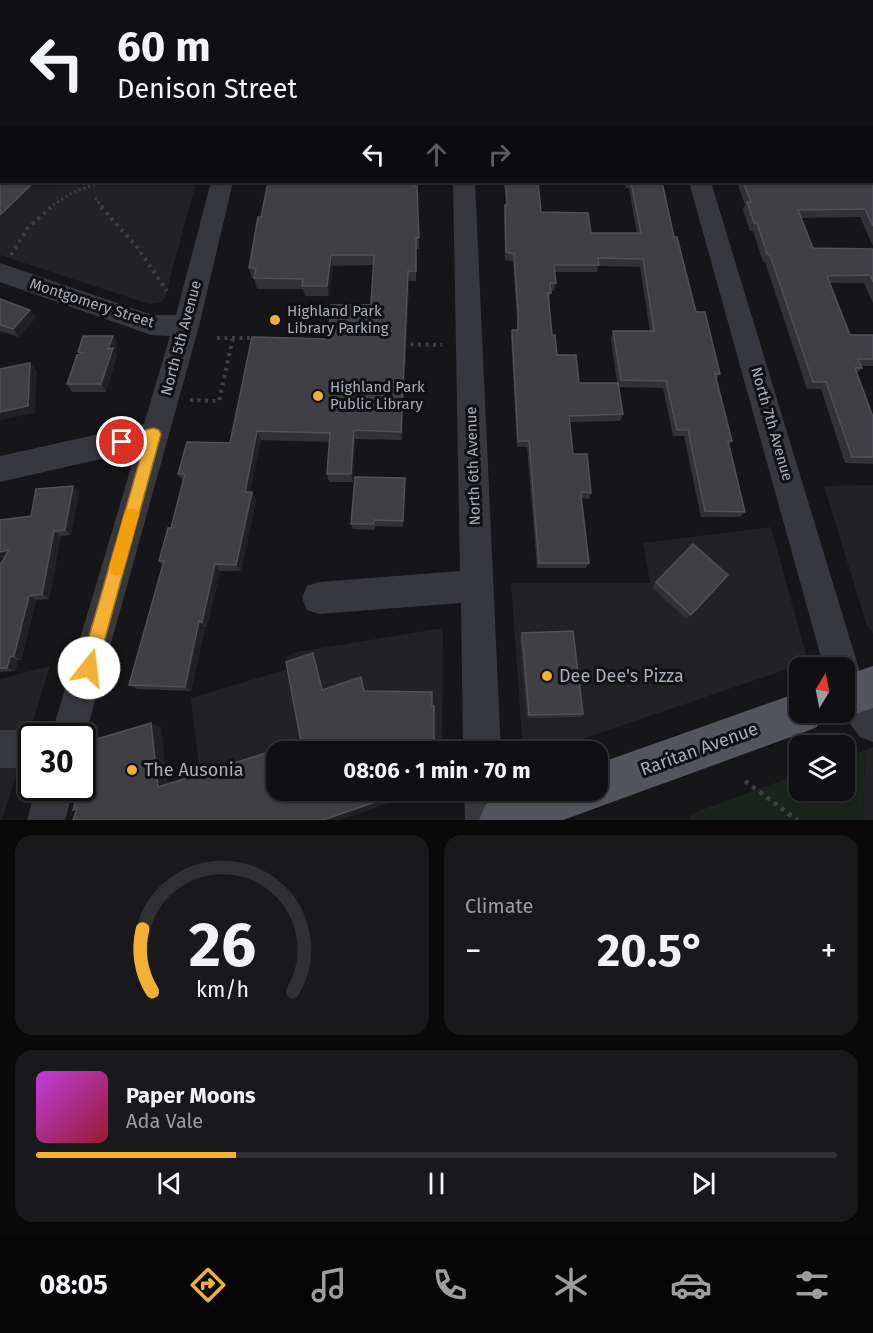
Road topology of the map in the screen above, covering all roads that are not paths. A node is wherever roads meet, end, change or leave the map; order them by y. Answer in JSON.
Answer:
{"nodes":[{"id":1,"x":209,"y":183,"type":"edge"},
{"id":2,"x":464,"y":183,"type":"edge"},
{"id":3,"x":700,"y":183,"type":"edge"},
{"id":4,"x":4,"y":265,"type":"edge"},
{"id":5,"x":186,"y":326,"type":"junction"},
{"id":6,"x":154,"y":434,"type":"junction"},
{"id":7,"x":0,"y":469,"type":"edge"},
{"id":8,"x":476,"y":586,"type":"junction"},
{"id":9,"x":319,"y":598,"type":"dead end"},
{"id":10,"x":845,"y":657,"type":"edge"},
{"id":11,"x":789,"y":717,"type":"edge"},
{"id":12,"x":73,"y":723,"type":"edge"},
{"id":13,"x":482,"y":741,"type":"edge"},
{"id":14,"x":0,"y":749,"type":"edge"},
{"id":15,"x":18,"y":749,"type":"edge"},
{"id":16,"x":608,"y":782,"type":"edge"},
{"id":17,"x":51,"y":801,"type":"edge"},
{"id":18,"x":483,"y":801,"type":"edge"},
{"id":19,"x":555,"y":801,"type":"edge"},
{"id":20,"x":46,"y":820,"type":"edge"},
{"id":21,"x":484,"y":820,"type":"edge"},
{"id":22,"x":502,"y":820,"type":"edge"}],
"edges":[{"from":1,"to":5,"type":"street","name":"North 5th Avenue"},
{"from":2,"to":8,"type":"street","name":"North 6th Avenue"},
{"from":3,"to":10,"type":"street","name":"North 7th Avenue"},
{"from":4,"to":5,"type":"street","name":"Montgomery Street"},
{"from":5,"to":6,"type":"street","name":"North 5th Avenue"},
{"from":6,"to":7,"type":"street"},
{"from":6,"to":12,"type":"street","name":"North 5th Avenue"},
{"from":8,"to":9,"type":"street"},
{"from":8,"to":13,"type":"street","name":"North 6th Avenue"},
{"from":11,"to":16,"type":"main road","name":"Raritan Avenue"},
{"from":14,"to":15,"type":"street"},
{"from":17,"to":20,"type":"street"},
{"from":18,"to":21,"type":"street"},
{"from":19,"to":22,"type":"main road"}]}
